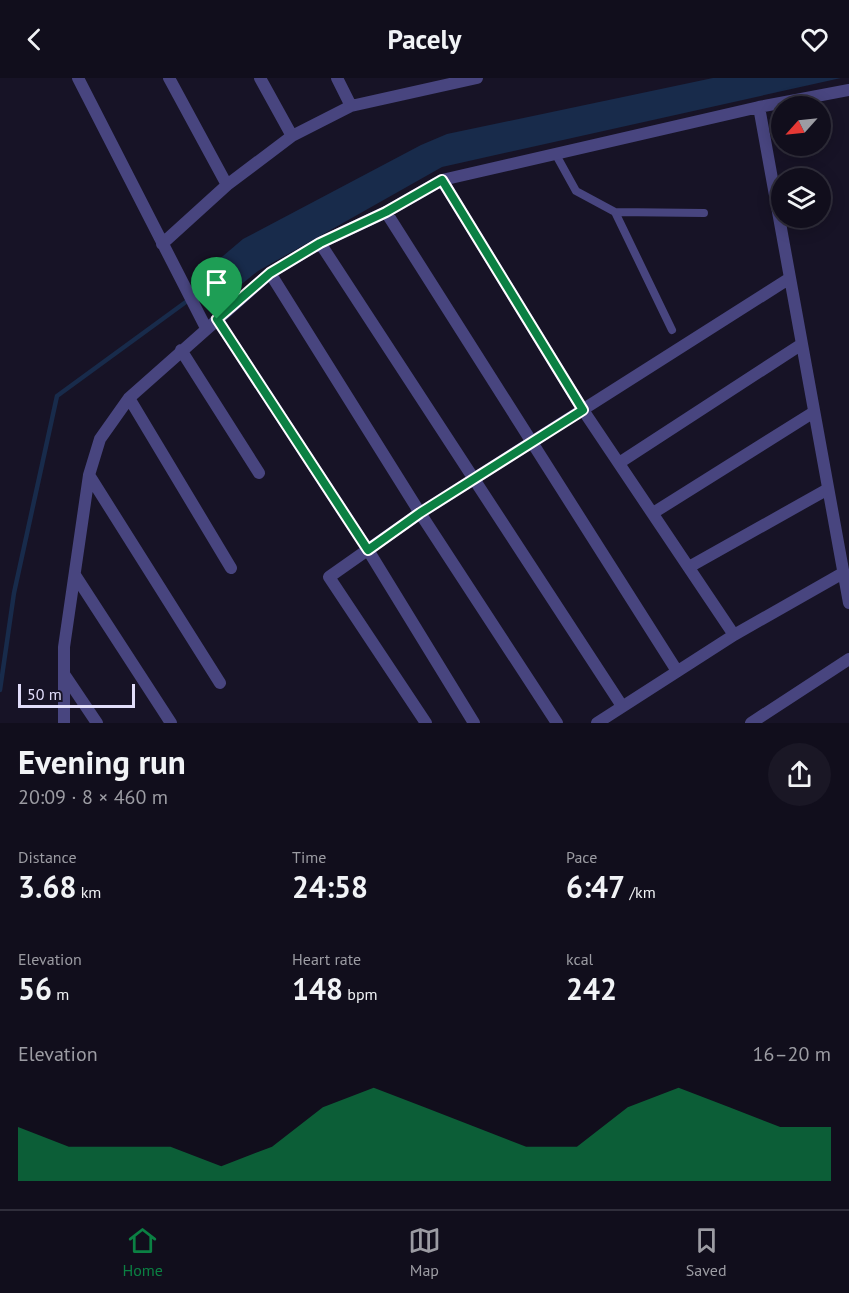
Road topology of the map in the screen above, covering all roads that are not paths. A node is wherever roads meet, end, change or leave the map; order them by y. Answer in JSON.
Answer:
{"nodes":[{"id":1,"x":78,"y":78,"type":"edge"},
{"id":2,"x":169,"y":78,"type":"edge"},
{"id":3,"x":260,"y":78,"type":"edge"},
{"id":4,"x":337,"y":78,"type":"edge"},
{"id":5,"x":477,"y":78,"type":"edge"},
{"id":6,"x":430,"y":83,"type":"edge"},
{"id":7,"x":849,"y":90,"type":"edge"},
{"id":8,"x":351,"y":106,"type":"junction"},
{"id":9,"x":759,"y":107,"type":"junction"},
{"id":10,"x":292,"y":136,"type":"junction"},
{"id":11,"x":555,"y":153,"type":"junction"},
{"id":12,"x":442,"y":180,"type":"junction"},
{"id":13,"x":227,"y":185,"type":"junction"},
{"id":14,"x":386,"y":212,"type":"junction"},
{"id":15,"x":615,"y":212,"type":"junction"},
{"id":16,"x":704,"y":213,"type":"dead end"},
{"id":17,"x":320,"y":243,"type":"junction"},
{"id":18,"x":162,"y":244,"type":"junction"},
{"id":19,"x":270,"y":273,"type":"junction"},
{"id":20,"x":790,"y":278,"type":"junction"},
{"id":21,"x":217,"y":319,"type":"junction"},
{"id":22,"x":206,"y":328,"type":"junction"},
{"id":23,"x":672,"y":330,"type":"dead end"},
{"id":24,"x":802,"y":344,"type":"junction"},
{"id":25,"x":181,"y":350,"type":"junction"},
{"id":26,"x":129,"y":398,"type":"junction"},
{"id":27,"x":583,"y":410,"type":"junction"},
{"id":28,"x":814,"y":412,"type":"junction"},
{"id":29,"x":533,"y":443,"type":"junction"},
{"id":30,"x":619,"y":464,"type":"junction"},
{"id":31,"x":259,"y":473,"type":"dead end"},
{"id":32,"x":89,"y":475,"type":"junction"},
{"id":33,"x":473,"y":480,"type":"junction"},
{"id":34,"x":828,"y":489,"type":"junction"},
{"id":35,"x":420,"y":513,"type":"junction"},
{"id":36,"x":653,"y":513,"type":"junction"},
{"id":37,"x":368,"y":550,"type":"junction"},
{"id":38,"x":688,"y":567,"type":"junction"},
{"id":39,"x":231,"y":568,"type":"dead end"},
{"id":40,"x":843,"y":573,"type":"junction"},
{"id":41,"x":75,"y":575,"type":"junction"},
{"id":42,"x":849,"y":603,"type":"edge"},
{"id":43,"x":734,"y":635,"type":"junction"},
{"id":44,"x":849,"y":659,"type":"edge"},
{"id":45,"x":677,"y":671,"type":"junction"},
{"id":46,"x":64,"y":674,"type":"junction"},
{"id":47,"x":220,"y":683,"type":"dead end"},
{"id":48,"x":622,"y":706,"type":"junction"},
{"id":49,"x":64,"y":723,"type":"edge"},
{"id":50,"x":97,"y":723,"type":"edge"},
{"id":51,"x":171,"y":723,"type":"edge"},
{"id":52,"x":426,"y":723,"type":"edge"},
{"id":53,"x":474,"y":723,"type":"edge"},
{"id":54,"x":557,"y":723,"type":"edge"},
{"id":55,"x":597,"y":723,"type":"edge"},
{"id":56,"x":751,"y":723,"type":"edge"}],
"edges":[{"from":1,"to":18,"type":"street"},
{"from":2,"to":13,"type":"street"},
{"from":3,"to":10,"type":"street"},
{"from":4,"to":8,"type":"street"},
{"from":5,"to":6,"type":"street"},
{"from":6,"to":8,"type":"street"},
{"from":7,"to":9,"type":"street"},
{"from":8,"to":10,"type":"street"},
{"from":9,"to":11,"type":"street"},
{"from":9,"to":20,"type":"street"},
{"from":10,"to":13,"type":"street"},
{"from":11,"to":12,"type":"street"},
{"from":11,"to":15,"type":"lane"},
{"from":12,"to":14,"type":"street"},
{"from":12,"to":27,"type":"street"},
{"from":13,"to":18,"type":"street"},
{"from":14,"to":17,"type":"street"},
{"from":14,"to":29,"type":"street"},
{"from":15,"to":16,"type":"lane"},
{"from":15,"to":23,"type":"lane"},
{"from":17,"to":19,"type":"street"},
{"from":17,"to":33,"type":"street"},
{"from":18,"to":22,"type":"street"},
{"from":19,"to":21,"type":"street"},
{"from":19,"to":35,"type":"street"},
{"from":20,"to":24,"type":"street"},
{"from":20,"to":27,"type":"street"},
{"from":21,"to":22,"type":"street"},
{"from":21,"to":37,"type":"street"},
{"from":22,"to":25,"type":"street"},
{"from":24,"to":28,"type":"street"},
{"from":24,"to":30,"type":"street"},
{"from":25,"to":26,"type":"street"},
{"from":25,"to":31,"type":"street"},
{"from":26,"to":32,"type":"street"},
{"from":26,"to":39,"type":"street"},
{"from":27,"to":29,"type":"street"},
{"from":27,"to":30,"type":"street"},
{"from":28,"to":34,"type":"street"},
{"from":28,"to":36,"type":"street"},
{"from":29,"to":33,"type":"street"},
{"from":29,"to":45,"type":"street"},
{"from":30,"to":36,"type":"street"},
{"from":32,"to":41,"type":"street"},
{"from":32,"to":47,"type":"street"},
{"from":33,"to":35,"type":"street"},
{"from":33,"to":48,"type":"street"},
{"from":34,"to":38,"type":"street"},
{"from":34,"to":40,"type":"street"},
{"from":35,"to":37,"type":"street"},
{"from":35,"to":54,"type":"street"},
{"from":36,"to":38,"type":"street"},
{"from":37,"to":52,"type":"street"},
{"from":37,"to":53,"type":"street"},
{"from":38,"to":43,"type":"street"},
{"from":40,"to":42,"type":"street"},
{"from":40,"to":43,"type":"street"},
{"from":41,"to":46,"type":"street"},
{"from":41,"to":51,"type":"street"},
{"from":43,"to":45,"type":"street"},
{"from":44,"to":56,"type":"street"},
{"from":45,"to":48,"type":"street"},
{"from":46,"to":49,"type":"street"},
{"from":46,"to":50,"type":"street"},
{"from":48,"to":55,"type":"street"}]}
